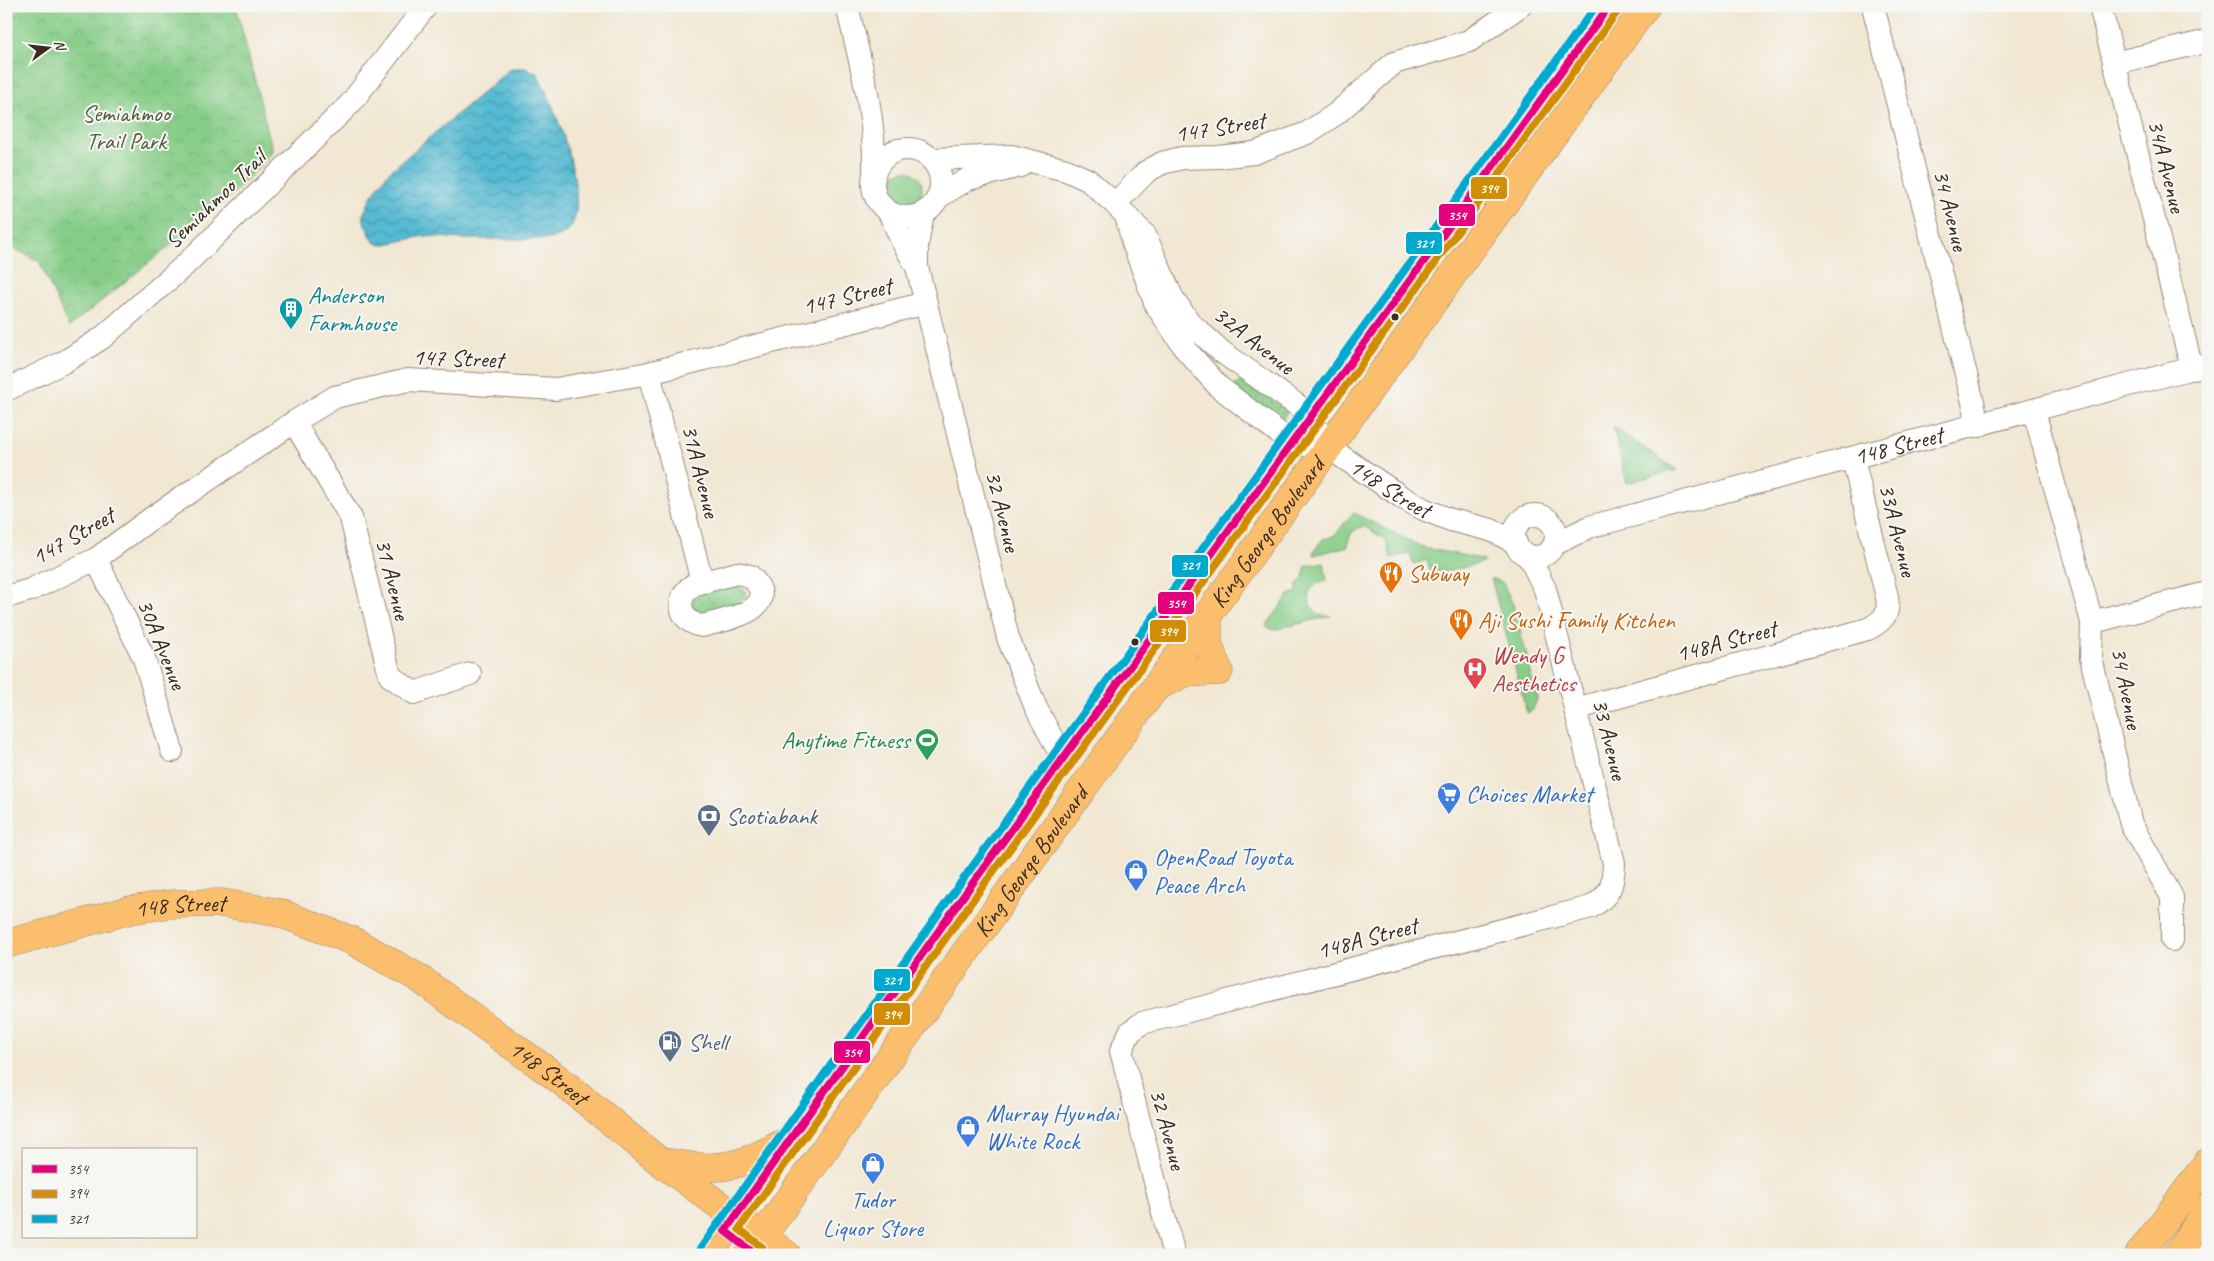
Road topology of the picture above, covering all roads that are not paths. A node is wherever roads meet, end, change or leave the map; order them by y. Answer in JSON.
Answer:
{"nodes":[{"id":1,"x":426,"y":6,"type":"edge"},
{"id":2,"x":847,"y":6,"type":"edge"},
{"id":3,"x":1520,"y":6,"type":"edge"},
{"id":4,"x":1609,"y":6,"type":"edge"},
{"id":5,"x":1646,"y":6,"type":"edge"},
{"id":6,"x":1873,"y":6,"type":"edge"},
{"id":7,"x":2100,"y":6,"type":"edge"},
{"id":8,"x":2208,"y":41,"type":"edge"},
{"id":9,"x":2114,"y":63,"type":"junction"},
{"id":10,"x":869,"y":93,"type":"junction"},
{"id":11,"x":923,"y":154,"type":"junction"},
{"id":12,"x":1035,"y":162,"type":"junction"},
{"id":13,"x":874,"y":178,"type":"junction"},
{"id":14,"x":940,"y":196,"type":"junction"},
{"id":15,"x":1121,"y":210,"type":"junction"},
{"id":16,"x":890,"y":212,"type":"junction"},
{"id":17,"x":923,"y":213,"type":"junction"},
{"id":18,"x":917,"y":267,"type":"junction"},
{"id":19,"x":926,"y":303,"type":"junction"},
{"id":20,"x":2200,"y":366,"type":"edge"},
{"id":21,"x":649,"y":372,"type":"junction"},
{"id":22,"x":6,"y":390,"type":"edge"},
{"id":23,"x":2034,"y":411,"type":"junction"},
{"id":24,"x":1310,"y":417,"type":"junction"},
{"id":25,"x":294,"y":422,"type":"junction"},
{"id":26,"x":1979,"y":426,"type":"junction"},
{"id":27,"x":1292,"y":443,"type":"junction"},
{"id":28,"x":1329,"y":448,"type":"junction"},
{"id":29,"x":1853,"y":459,"type":"junction"},
{"id":30,"x":1553,"y":540,"type":"junction"},
{"id":31,"x":1520,"y":541,"type":"junction"},
{"id":32,"x":96,"y":559,"type":"junction"},
{"id":33,"x":702,"y":582,"type":"dead end"},
{"id":34,"x":1545,"y":589,"type":"junction"},
{"id":35,"x":2208,"y":593,"type":"edge"},
{"id":36,"x":6,"y":597,"type":"edge"},
{"id":37,"x":1208,"y":614,"type":"junction"},
{"id":38,"x":1887,"y":615,"type":"joint"},
{"id":39,"x":2092,"y":622,"type":"junction"},
{"id":40,"x":470,"y":674,"type":"dead end"},
{"id":41,"x":1155,"y":688,"type":"junction"},
{"id":42,"x":1575,"y":709,"type":"junction"},
{"id":43,"x":172,"y":751,"type":"dead end"},
{"id":44,"x":1063,"y":759,"type":"junction"},
{"id":45,"x":1602,"y":900,"type":"joint"},
{"id":46,"x":998,"y":906,"type":"junction"},
{"id":47,"x":2172,"y":940,"type":"dead end"},
{"id":48,"x":353,"y":941,"type":"junction"},
{"id":49,"x":6,"y":944,"type":"edge"},
{"id":50,"x":1142,"y":1023,"type":"joint"},
{"id":51,"x":791,"y":1139,"type":"junction"},
{"id":52,"x":659,"y":1161,"type":"junction"},
{"id":53,"x":2208,"y":1162,"type":"edge"},
{"id":54,"x":2208,"y":1208,"type":"edge"},
{"id":55,"x":730,"y":1224,"type":"junction"},
{"id":56,"x":755,"y":1249,"type":"edge"},
{"id":57,"x":708,"y":1255,"type":"edge"},
{"id":58,"x":786,"y":1255,"type":"edge"},
{"id":59,"x":1174,"y":1255,"type":"edge"},
{"id":60,"x":2138,"y":1255,"type":"edge"},
{"id":61,"x":2177,"y":1255,"type":"edge"}],
"edges":[{"from":1,"to":22,"type":"street","name":"Semiahmoo Trail"},
{"from":2,"to":10,"type":"street"},
{"from":3,"to":15,"type":"street","name":"147 Street"},
{"from":4,"to":24,"type":"main road","name":"King George Boulevard"},
{"from":5,"to":28,"type":"main road","name":"King George Boulevard"},
{"from":6,"to":26,"type":"street","name":"34 Avenue"},
{"from":7,"to":9,"type":"street","name":"34A Avenue"},
{"from":8,"to":9,"type":"street"},
{"from":9,"to":20,"type":"street","name":"34A Avenue"},
{"from":10,"to":11,"type":"street"},
{"from":10,"to":13,"type":"street"},
{"from":11,"to":12,"type":"street"},
{"from":11,"to":13,"type":"street"},
{"from":11,"to":14,"type":"street"},
{"from":12,"to":14,"type":"street"},
{"from":12,"to":15,"type":"street"},
{"from":13,"to":16,"type":"street"},
{"from":14,"to":17,"type":"street"},
{"from":15,"to":24,"type":"street","name":"32A Avenue"},
{"from":15,"to":27,"type":"street","name":"32A Avenue"},
{"from":16,"to":17,"type":"street"},
{"from":16,"to":18,"type":"street","name":"32 Avenue"},
{"from":17,"to":18,"type":"street","name":"32 Avenue"},
{"from":18,"to":19,"type":"street","name":"32 Avenue"},
{"from":19,"to":21,"type":"street","name":"147 Street"},
{"from":19,"to":44,"type":"street","name":"32 Avenue"},
{"from":20,"to":23,"type":"street","name":"148 Street"},
{"from":21,"to":25,"type":"street","name":"147 Street"},
{"from":21,"to":33,"type":"street","name":"31A Avenue"},
{"from":23,"to":26,"type":"street","name":"148 Street"},
{"from":23,"to":39,"type":"street","name":"34 Avenue"},
{"from":24,"to":27,"type":"main road","name":"King George Boulevard"},
{"from":24,"to":28,"type":"street","name":"32A Avenue"},
{"from":25,"to":32,"type":"street","name":"147 Street"},
{"from":25,"to":40,"type":"street","name":"31 Avenue"},
{"from":26,"to":29,"type":"street","name":"148 Street"},
{"from":27,"to":28,"type":"street","name":"148 Street"},
{"from":27,"to":44,"type":"main road","name":"King George Boulevard"},
{"from":28,"to":31,"type":"street","name":"148 Street"},
{"from":28,"to":37,"type":"main road","name":"King George Boulevard"},
{"from":29,"to":30,"type":"street","name":"148 Street"},
{"from":29,"to":38,"type":"street","name":"33A Avenue"},
{"from":30,"to":31,"type":"street"},
{"from":30,"to":31,"type":"street"},
{"from":30,"to":34,"type":"street","name":"33 Avenue"},
{"from":31,"to":34,"type":"street","name":"33 Avenue"},
{"from":32,"to":36,"type":"street","name":"147 Street"},
{"from":32,"to":43,"type":"street","name":"30A Avenue"},
{"from":34,"to":42,"type":"street","name":"33 Avenue"},
{"from":35,"to":39,"type":"street"},
{"from":37,"to":41,"type":"main road","name":"King George Boulevard"},
{"from":37,"to":41,"type":"main road"},
{"from":38,"to":42,"type":"street","name":"148A Street"},
{"from":39,"to":47,"type":"street","name":"34 Avenue"},
{"from":41,"to":46,"type":"main road","name":"King George Boulevard"},
{"from":42,"to":45,"type":"street","name":"33 Avenue"},
{"from":44,"to":46,"type":"main road"},
{"from":44,"to":51,"type":"main road","name":"King George Boulevard"},
{"from":45,"to":50,"type":"street","name":"148A Street"},
{"from":46,"to":56,"type":"main road","name":"King George Boulevard"},
{"from":48,"to":49,"type":"main road","name":"148 Street"},
{"from":48,"to":52,"type":"main road","name":"148 Street"},
{"from":48,"to":55,"type":"main road","name":"148 Street"},
{"from":50,"to":59,"type":"street","name":"32 Avenue"},
{"from":51,"to":52,"type":"main road"},
{"from":51,"to":55,"type":"main road","name":"King George Boulevard"},
{"from":52,"to":55,"type":"main road","name":"148 Street"},
{"from":53,"to":60,"type":"main road"},
{"from":54,"to":61,"type":"main road"},
{"from":55,"to":56,"type":"main road"},
{"from":55,"to":57,"type":"main road","name":"King George Boulevard"},
{"from":56,"to":58,"type":"main road"}]}
